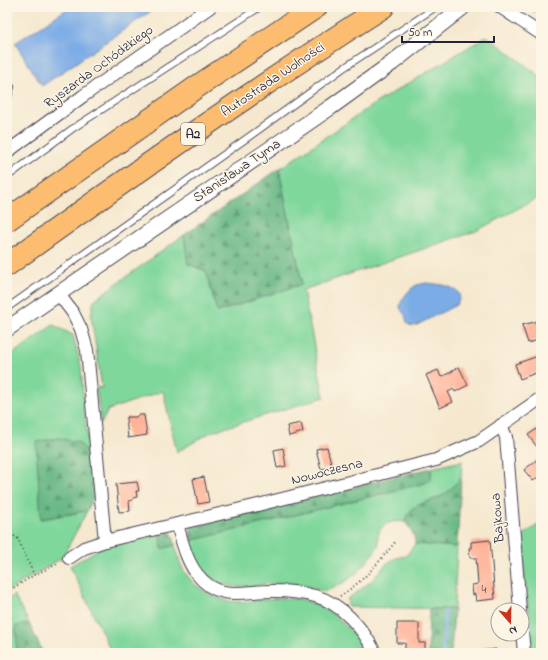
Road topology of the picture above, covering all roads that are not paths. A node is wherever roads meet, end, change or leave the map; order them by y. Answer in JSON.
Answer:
{"nodes":[{"id":1,"x":210,"y":7,"type":"edge"},
{"id":2,"x":260,"y":7,"type":"edge"},
{"id":3,"x":316,"y":7,"type":"edge"},
{"id":4,"x":383,"y":7,"type":"edge"},
{"id":5,"x":436,"y":7,"type":"edge"},
{"id":6,"x":500,"y":7,"type":"edge"},
{"id":7,"x":457,"y":9,"type":"edge"},
{"id":8,"x":541,"y":34,"type":"edge"},
{"id":9,"x":11,"y":87,"type":"dead end"},
{"id":10,"x":7,"y":101,"type":"edge"},
{"id":11,"x":7,"y":152,"type":"edge"},
{"id":12,"x":7,"y":177,"type":"edge"},
{"id":13,"x":7,"y":220,"type":"edge"},
{"id":14,"x":7,"y":265,"type":"edge"},
{"id":15,"x":58,"y":293,"type":"junction"},
{"id":16,"x":7,"y":308,"type":"edge"},
{"id":17,"x":8,"y":326,"type":"edge"},
{"id":18,"x":541,"y":398,"type":"edge"},
{"id":19,"x":501,"y":425,"type":"junction"},
{"id":20,"x":177,"y":524,"type":"junction"},
{"id":21,"x":105,"y":541,"type":"junction"},
{"id":22,"x":69,"y":558,"type":"road end"},
{"id":23,"x":519,"y":602,"type":"edge"},
{"id":24,"x":523,"y":642,"type":"edge"},
{"id":25,"x":375,"y":653,"type":"edge"},
{"id":26,"x":524,"y":653,"type":"edge"}],
"edges":[{"from":1,"to":11,"type":"street","name":"Ryszarda Ochódzkiego"},
{"from":2,"to":12,"type":"lane"},
{"from":3,"to":13,"type":"highway","number":"A2"},
{"from":4,"to":14,"type":"highway","name":"Autostrada Wolności","number":"A2"},
{"from":5,"to":16,"type":"lane"},
{"from":6,"to":8,"type":"street"},
{"from":7,"to":15,"type":"street","name":"Stanisława Tyma"},
{"from":9,"to":10,"type":"lane"},
{"from":15,"to":17,"type":"street","name":"Stanisława Tyma"},
{"from":15,"to":21,"type":"street"},
{"from":18,"to":19,"type":"street","name":"Nowoczesna"},
{"from":19,"to":20,"type":"street","name":"Nowoczesna"},
{"from":19,"to":23,"type":"street","name":"Bajkowa"},
{"from":20,"to":21,"type":"street","name":"Nowoczesna"},
{"from":20,"to":25,"type":"street"},
{"from":21,"to":22,"type":"street","name":"Nowoczesna"},
{"from":24,"to":26,"type":"street"}]}
